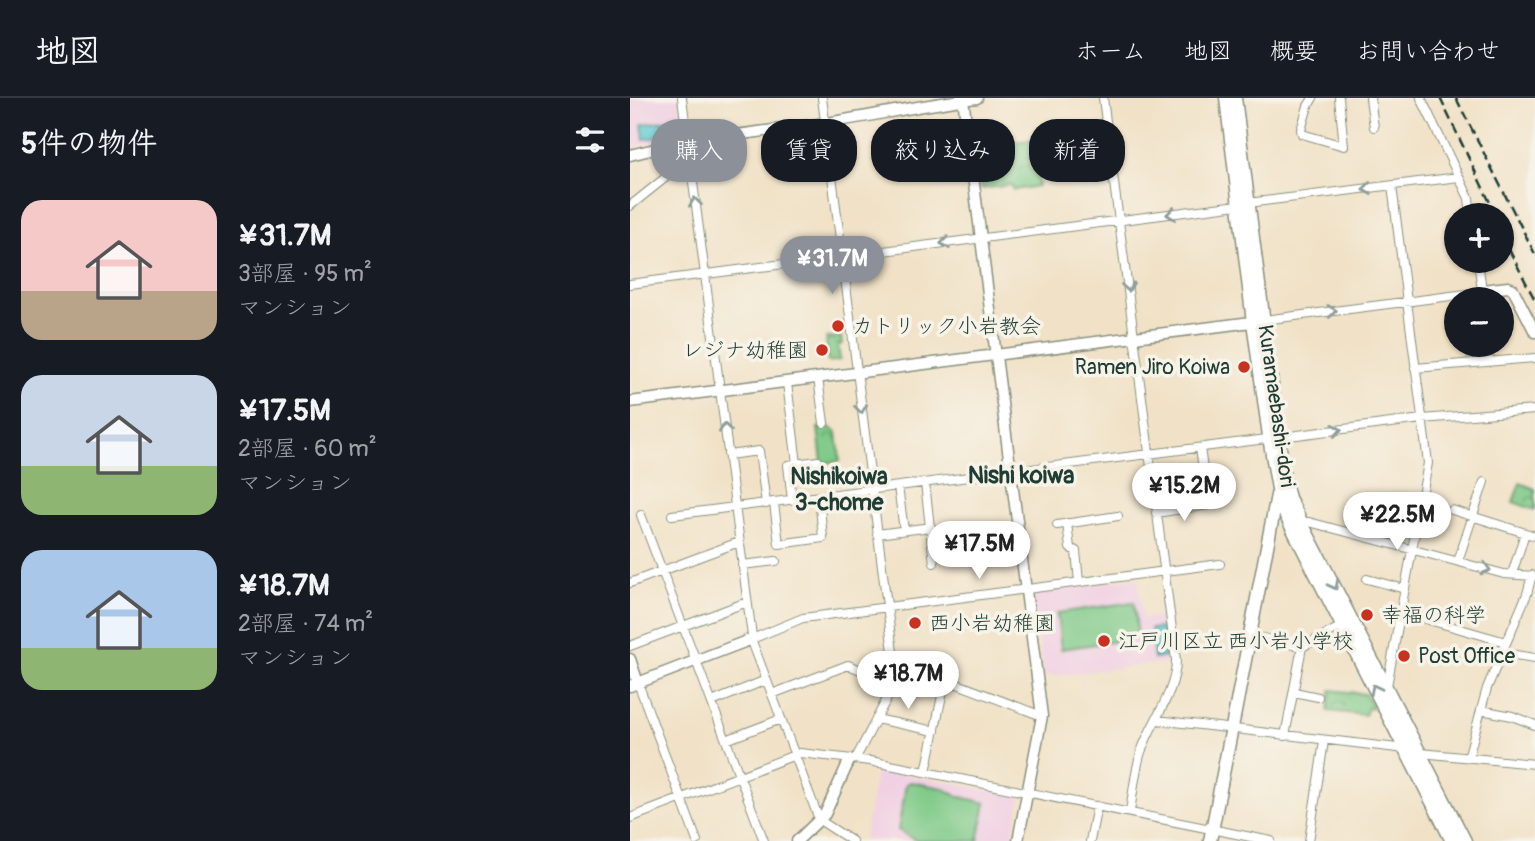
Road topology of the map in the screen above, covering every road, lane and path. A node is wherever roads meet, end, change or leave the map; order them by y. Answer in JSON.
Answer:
{"nodes":[{"id":1,"x":682,"y":98,"type":"edge"},
{"id":2,"x":822,"y":98,"type":"edge"},
{"id":3,"x":977,"y":98,"type":"edge"},
{"id":4,"x":1104,"y":98,"type":"edge"},
{"id":5,"x":1226,"y":98,"type":"edge"},
{"id":6,"x":1235,"y":98,"type":"edge"},
{"id":7,"x":1313,"y":98,"type":"edge"},
{"id":8,"x":1339,"y":98,"type":"edge"},
{"id":9,"x":1370,"y":98,"type":"edge"},
{"id":10,"x":1421,"y":98,"type":"edge"},
{"id":11,"x":963,"y":99,"type":"edge"},
{"id":12,"x":685,"y":119,"type":"edge"},
{"id":13,"x":825,"y":119,"type":"edge"},
{"id":14,"x":847,"y":119,"type":"edge"},
{"id":15,"x":1374,"y":127,"type":"dead end"},
{"id":16,"x":651,"y":151,"type":"edge"},
{"id":17,"x":630,"y":155,"type":"edge"},
{"id":18,"x":1459,"y":177,"type":"junction"},
{"id":19,"x":660,"y":182,"type":"edge"},
{"id":20,"x":693,"y":182,"type":"edge"},
{"id":21,"x":833,"y":182,"type":"edge"},
{"id":22,"x":1392,"y":186,"type":"junction"},
{"id":23,"x":1470,"y":203,"type":"edge"},
{"id":24,"x":1243,"y":204,"type":"junction"},
{"id":25,"x":630,"y":206,"type":"edge"},
{"id":26,"x":1119,"y":220,"type":"junction"},
{"id":27,"x":980,"y":239,"type":"junction"},
{"id":28,"x":842,"y":256,"type":"junction"},
{"id":29,"x":705,"y":274,"type":"junction"},
{"id":30,"x":630,"y":284,"type":"edge"},
{"id":31,"x":1514,"y":291,"type":"edge"},
{"id":32,"x":1444,"y":297,"type":"edge"},
{"id":33,"x":1407,"y":302,"type":"junction"},
{"id":34,"x":1258,"y":321,"type":"junction"},
{"id":35,"x":1535,"y":332,"type":"edge"},
{"id":36,"x":1135,"y":337,"type":"junction"},
{"id":37,"x":996,"y":356,"type":"junction"},
{"id":38,"x":1535,"y":358,"type":"edge"},
{"id":39,"x":1415,"y":368,"type":"junction"},
{"id":40,"x":857,"y":373,"type":"junction"},
{"id":41,"x":818,"y":378,"type":"junction"},
{"id":42,"x":787,"y":383,"type":"junction"},
{"id":43,"x":720,"y":390,"type":"junction"},
{"id":44,"x":630,"y":402,"type":"edge"},
{"id":45,"x":1535,"y":410,"type":"edge"},
{"id":46,"x":1422,"y":419,"type":"junction"},
{"id":47,"x":824,"y":423,"type":"dead end"},
{"id":48,"x":1274,"y":438,"type":"junction"},
{"id":49,"x":1200,"y":448,"type":"junction"},
{"id":50,"x":728,"y":455,"type":"junction"},
{"id":51,"x":1150,"y":455,"type":"junction"},
{"id":52,"x":818,"y":461,"type":"dead end"},
{"id":53,"x":797,"y":464,"type":"junction"},
{"id":54,"x":1010,"y":472,"type":"junction"},
{"id":55,"x":1284,"y":479,"type":"junction"},
{"id":56,"x":1484,"y":482,"type":"dead end"},
{"id":57,"x":925,"y":483,"type":"junction"},
{"id":58,"x":898,"y":487,"type":"junction"},
{"id":59,"x":871,"y":490,"type":"junction"},
{"id":60,"x":1277,"y":493,"type":"junction"},
{"id":61,"x":818,"y":497,"type":"junction"},
{"id":62,"x":792,"y":500,"type":"junction"},
{"id":63,"x":770,"y":503,"type":"junction"},
{"id":64,"x":735,"y":508,"type":"junction"},
{"id":65,"x":1452,"y":510,"type":"dead end"},
{"id":66,"x":1156,"y":513,"type":"junction"},
{"id":67,"x":641,"y":515,"type":"dead end"},
{"id":68,"x":672,"y":515,"type":"dead end"},
{"id":69,"x":1118,"y":516,"type":"dead end"},
{"id":70,"x":1472,"y":517,"type":"junction"},
{"id":71,"x":1301,"y":522,"type":"junction"},
{"id":72,"x":1067,"y":523,"type":"junction"},
{"id":73,"x":1057,"y":525,"type":"dead end"},
{"id":74,"x":931,"y":527,"type":"junction"},
{"id":75,"x":904,"y":530,"type":"junction"},
{"id":76,"x":1018,"y":532,"type":"junction"},
{"id":77,"x":1525,"y":533,"type":"junction"},
{"id":78,"x":877,"y":534,"type":"junction"},
{"id":79,"x":992,"y":535,"type":"dead end"},
{"id":80,"x":1535,"y":536,"type":"edge"},
{"id":81,"x":739,"y":542,"type":"junction"},
{"id":82,"x":1413,"y":549,"type":"junction"},
{"id":83,"x":776,"y":561,"type":"dead end"},
{"id":84,"x":1458,"y":561,"type":"junction"},
{"id":85,"x":934,"y":564,"type":"dead end"},
{"id":86,"x":1220,"y":564,"type":"dead end"},
{"id":87,"x":742,"y":565,"type":"junction"},
{"id":88,"x":663,"y":570,"type":"junction"},
{"id":89,"x":1164,"y":571,"type":"junction"},
{"id":90,"x":1512,"y":574,"type":"junction"},
{"id":91,"x":1534,"y":576,"type":"edge"},
{"id":92,"x":1367,"y":579,"type":"dead end"},
{"id":93,"x":1079,"y":582,"type":"junction"},
{"id":94,"x":630,"y":583,"type":"edge"},
{"id":95,"x":1025,"y":589,"type":"junction"},
{"id":96,"x":1405,"y":589,"type":"junction"},
{"id":97,"x":747,"y":602,"type":"junction"},
{"id":98,"x":887,"y":607,"type":"junction"},
{"id":99,"x":1401,"y":612,"type":"junction"},
{"id":100,"x":683,"y":626,"type":"junction"},
{"id":101,"x":1342,"y":626,"type":"junction"},
{"id":102,"x":1250,"y":635,"type":"junction"},
{"id":103,"x":752,"y":639,"type":"junction"},
{"id":104,"x":1506,"y":642,"type":"junction"},
{"id":105,"x":630,"y":646,"type":"edge"},
{"id":106,"x":1302,"y":647,"type":"junction"},
{"id":107,"x":1502,"y":653,"type":"junction"},
{"id":108,"x":1535,"y":658,"type":"edge"},
{"id":109,"x":630,"y":659,"type":"edge"},
{"id":110,"x":696,"y":660,"type":"junction"},
{"id":111,"x":905,"y":664,"type":"junction"},
{"id":112,"x":766,"y":680,"type":"junction"},
{"id":113,"x":945,"y":681,"type":"junction"},
{"id":114,"x":895,"y":683,"type":"junction"},
{"id":115,"x":634,"y":685,"type":"edge"},
{"id":116,"x":1387,"y":686,"type":"junction"},
{"id":117,"x":1294,"y":692,"type":"junction"},
{"id":118,"x":772,"y":694,"type":"junction"},
{"id":119,"x":1318,"y":696,"type":"dead end"},
{"id":120,"x":712,"y":702,"type":"junction"},
{"id":121,"x":1481,"y":710,"type":"junction"},
{"id":122,"x":1042,"y":716,"type":"junction"},
{"id":123,"x":781,"y":719,"type":"junction"},
{"id":124,"x":876,"y":719,"type":"junction"},
{"id":125,"x":1157,"y":720,"type":"junction"},
{"id":126,"x":1535,"y":725,"type":"edge"},
{"id":127,"x":1231,"y":730,"type":"junction"},
{"id":128,"x":934,"y":731,"type":"junction"},
{"id":129,"x":1285,"y":736,"type":"junction"},
{"id":130,"x":726,"y":740,"type":"junction"},
{"id":131,"x":1324,"y":741,"type":"junction"},
{"id":132,"x":1406,"y":749,"type":"junction"},
{"id":133,"x":1421,"y":754,"type":"junction"},
{"id":134,"x":795,"y":755,"type":"junction"},
{"id":135,"x":1468,"y":758,"type":"junction"},
{"id":136,"x":851,"y":760,"type":"junction"},
{"id":137,"x":1535,"y":764,"type":"edge"},
{"id":138,"x":926,"y":772,"type":"junction"},
{"id":139,"x":740,"y":776,"type":"junction"},
{"id":140,"x":1027,"y":792,"type":"junction"},
{"id":141,"x":681,"y":798,"type":"junction"},
{"id":142,"x":1097,"y":806,"type":"junction"},
{"id":143,"x":1130,"y":812,"type":"junction"},
{"id":144,"x":630,"y":818,"type":"edge"},
{"id":145,"x":820,"y":819,"type":"junction"},
{"id":146,"x":1211,"y":835,"type":"edge"},
{"id":147,"x":697,"y":841,"type":"edge"},
{"id":148,"x":764,"y":841,"type":"edge"},
{"id":149,"x":797,"y":841,"type":"edge"},
{"id":150,"x":852,"y":841,"type":"edge"},
{"id":151,"x":1018,"y":841,"type":"edge"},
{"id":152,"x":1090,"y":841,"type":"edge"},
{"id":153,"x":1270,"y":841,"type":"edge"},
{"id":154,"x":1309,"y":841,"type":"edge"},
{"id":155,"x":1452,"y":841,"type":"edge"},
{"id":156,"x":1465,"y":841,"type":"edge"}],
"edges":[{"from":1,"to":12,"type":"street"},
{"from":2,"to":13,"type":"street"},
{"from":3,"to":11,"type":"street"},
{"from":4,"to":26,"type":"street"},
{"from":5,"to":24,"type":"main road","name":"Kuramaebashi-dori"},
{"from":6,"to":24,"type":"main road","name":"Kuramaebashi-dori"},
{"from":7,"to":8,"type":"street"},
{"from":9,"to":15,"type":"street"},
{"from":10,"to":18,"type":"street"},
{"from":11,"to":14,"type":"street"},
{"from":11,"to":27,"type":"street"},
{"from":16,"to":17,"type":"street"},
{"from":18,"to":22,"type":"street"},
{"from":18,"to":23,"type":"street"},
{"from":19,"to":25,"type":"street"},
{"from":29,"to":20,"type":"street","one_way":true},
{"from":21,"to":28,"type":"street"},
{"from":22,"to":24,"type":"street","one_way":true},
{"from":22,"to":33,"type":"street"},
{"from":24,"to":26,"type":"street","one_way":true},
{"from":24,"to":34,"type":"main road","name":"Kuramaebashi-dori"},
{"from":26,"to":27,"type":"street"},
{"from":26,"to":36,"type":"street","one_way":true},
{"from":27,"to":28,"type":"street","one_way":true},
{"from":27,"to":37,"type":"street"},
{"from":28,"to":29,"type":"street"},
{"from":28,"to":40,"type":"street"},
{"from":29,"to":30,"type":"street"},
{"from":29,"to":43,"type":"street"},
{"from":31,"to":35,"type":"street"},
{"from":32,"to":33,"type":"street"},
{"from":34,"to":33,"type":"street","one_way":true},
{"from":33,"to":39,"type":"street"},
{"from":34,"to":36,"type":"street"},
{"from":34,"to":48,"type":"main road","name":"Kuramaebashi-dori"},
{"from":36,"to":37,"type":"street"},
{"from":36,"to":51,"type":"street"},
{"from":37,"to":40,"type":"street"},
{"from":37,"to":54,"type":"street"},
{"from":38,"to":39,"type":"street"},
{"from":39,"to":46,"type":"street"},
{"from":40,"to":41,"type":"street"},
{"from":40,"to":59,"type":"street","one_way":true},
{"from":41,"to":42,"type":"street"},
{"from":41,"to":47,"type":"street"},
{"from":42,"to":43,"type":"street"},
{"from":42,"to":53,"type":"street"},
{"from":43,"to":44,"type":"street"},
{"from":50,"to":43,"type":"street","one_way":true},
{"from":45,"to":46,"type":"street"},
{"from":48,"to":46,"type":"street","one_way":true},
{"from":46,"to":82,"type":"street"},
{"from":48,"to":49,"type":"street"},
{"from":48,"to":55,"type":"main road","name":"Kuramaebashi-dori"},
{"from":48,"to":60,"type":"main road","name":"Kuramaebashi-dori"},
{"from":49,"to":51,"type":"street"},
{"from":49,"to":66,"type":"street"},
{"from":50,"to":63,"type":"street"},
{"from":50,"to":64,"type":"street"},
{"from":51,"to":54,"type":"street"},
{"from":51,"to":66,"type":"street"},
{"from":52,"to":53,"type":"street"},
{"from":53,"to":62,"type":"street"},
{"from":54,"to":57,"type":"street"},
{"from":54,"to":76,"type":"street"},
{"from":55,"to":60,"type":"main road"},
{"from":55,"to":71,"type":"main road","name":"Kuramaebashi-dori"},
{"from":56,"to":70,"type":"street"},
{"from":57,"to":58,"type":"street"},
{"from":57,"to":74,"type":"street"},
{"from":58,"to":59,"type":"street"},
{"from":58,"to":75,"type":"street"},
{"from":59,"to":61,"type":"street"},
{"from":59,"to":78,"type":"street"},
{"from":60,"to":101,"type":"main road","name":"Kuramaebashi-dori"},
{"from":60,"to":102,"type":"main road"},
{"from":61,"to":62,"type":"street"},
{"from":61,"to":63,"type":"street"},
{"from":62,"to":63,"type":"street"},
{"from":63,"to":64,"type":"street"},
{"from":64,"to":68,"type":"street"},
{"from":64,"to":81,"type":"street"},
{"from":65,"to":70,"type":"street"},
{"from":66,"to":89,"type":"street"},
{"from":67,"to":88,"type":"street"},
{"from":69,"to":72,"type":"street"},
{"from":70,"to":77,"type":"street"},
{"from":70,"to":84,"type":"street"},
{"from":71,"to":82,"type":"street"},
{"from":71,"to":116,"type":"main road","name":"Kuramaebashi-dori","one_way":true},
{"from":72,"to":73,"type":"street"},
{"from":72,"to":93,"type":"street"},
{"from":74,"to":75,"type":"street"},
{"from":74,"to":85,"type":"street"},
{"from":75,"to":78,"type":"street"},
{"from":76,"to":79,"type":"street"},
{"from":76,"to":95,"type":"street"},
{"from":77,"to":80,"type":"street"},
{"from":77,"to":90,"type":"street"},
{"from":78,"to":98,"type":"street"},
{"from":81,"to":87,"type":"street"},
{"from":81,"to":88,"type":"street"},
{"from":82,"to":84,"type":"street"},
{"from":82,"to":96,"type":"street"},
{"from":83,"to":87,"type":"street"},
{"from":84,"to":90,"type":"street","one_way":true},
{"from":86,"to":89,"type":"street"},
{"from":87,"to":97,"type":"street"},
{"from":88,"to":94,"type":"street"},
{"from":88,"to":100,"type":"street"},
{"from":89,"to":93,"type":"street"},
{"from":89,"to":125,"type":"street"},
{"from":90,"to":91,"type":"street"},
{"from":91,"to":104,"type":"street"},
{"from":92,"to":96,"type":"street"},
{"from":93,"to":95,"type":"street"},
{"from":95,"to":98,"type":"street"},
{"from":95,"to":122,"type":"street"},
{"from":96,"to":99,"type":"street"},
{"from":97,"to":100,"type":"street"},
{"from":97,"to":103,"type":"street"},
{"from":98,"to":103,"type":"street"},
{"from":98,"to":111,"type":"street"},
{"from":99,"to":104,"type":"street"},
{"from":99,"to":116,"type":"street"},
{"from":100,"to":105,"type":"street"},
{"from":100,"to":110,"type":"street"},
{"from":101,"to":106,"type":"street"},
{"from":132,"to":101,"type":"main road","name":"Kuramaebashi-dori","one_way":true},
{"from":102,"to":106,"type":"street"},
{"from":102,"to":127,"type":"main road"},
{"from":103,"to":110,"type":"street"},
{"from":103,"to":112,"type":"street"},
{"from":104,"to":107,"type":"street"},
{"from":106,"to":117,"type":"street"},
{"from":107,"to":108,"type":"street"},
{"from":107,"to":121,"type":"street"},
{"from":109,"to":115,"type":"street"},
{"from":110,"to":115,"type":"street"},
{"from":110,"to":120,"type":"street"},
{"from":111,"to":113,"type":"street"},
{"from":111,"to":114,"type":"street"},
{"from":112,"to":118,"type":"street"},
{"from":112,"to":120,"type":"street"},
{"from":113,"to":122,"type":"street"},
{"from":113,"to":128,"type":"street"},
{"from":114,"to":118,"type":"street"},
{"from":114,"to":124,"type":"street"},
{"from":115,"to":141,"type":"street"},
{"from":116,"to":133,"type":"main road","name":"Kuramaebashi-dori"},
{"from":117,"to":119,"type":"street"},
{"from":117,"to":129,"type":"street"},
{"from":118,"to":123,"type":"street"},
{"from":120,"to":130,"type":"street"},
{"from":121,"to":126,"type":"street"},
{"from":121,"to":135,"type":"street"},
{"from":122,"to":140,"type":"street"},
{"from":123,"to":130,"type":"street"},
{"from":123,"to":134,"type":"street"},
{"from":124,"to":128,"type":"street"},
{"from":124,"to":136,"type":"street"},
{"from":125,"to":127,"type":"street"},
{"from":125,"to":143,"type":"street"},
{"from":127,"to":129,"type":"street"},
{"from":127,"to":146,"type":"main road"},
{"from":128,"to":138,"type":"street"},
{"from":129,"to":131,"type":"street"},
{"from":130,"to":139,"type":"street"},
{"from":131,"to":132,"type":"street"},
{"from":131,"to":154,"type":"street"},
{"from":132,"to":155,"type":"main road","name":"Kuramaebashi-dori"},
{"from":133,"to":135,"type":"street"},
{"from":133,"to":156,"type":"main road","name":"Kuramaebashi-dori"},
{"from":134,"to":136,"type":"street"},
{"from":134,"to":139,"type":"street"},
{"from":134,"to":145,"type":"street"},
{"from":135,"to":137,"type":"street"},
{"from":136,"to":138,"type":"street"},
{"from":136,"to":145,"type":"street"},
{"from":138,"to":140,"type":"street"},
{"from":139,"to":141,"type":"street"},
{"from":139,"to":148,"type":"street"},
{"from":140,"to":142,"type":"street"},
{"from":140,"to":151,"type":"street"},
{"from":141,"to":144,"type":"street"},
{"from":141,"to":147,"type":"street"},
{"from":142,"to":143,"type":"street"},
{"from":142,"to":152,"type":"street"},
{"from":143,"to":146,"type":"street"},
{"from":145,"to":149,"type":"street"},
{"from":145,"to":150,"type":"street"},
{"from":146,"to":153,"type":"street"}]}
